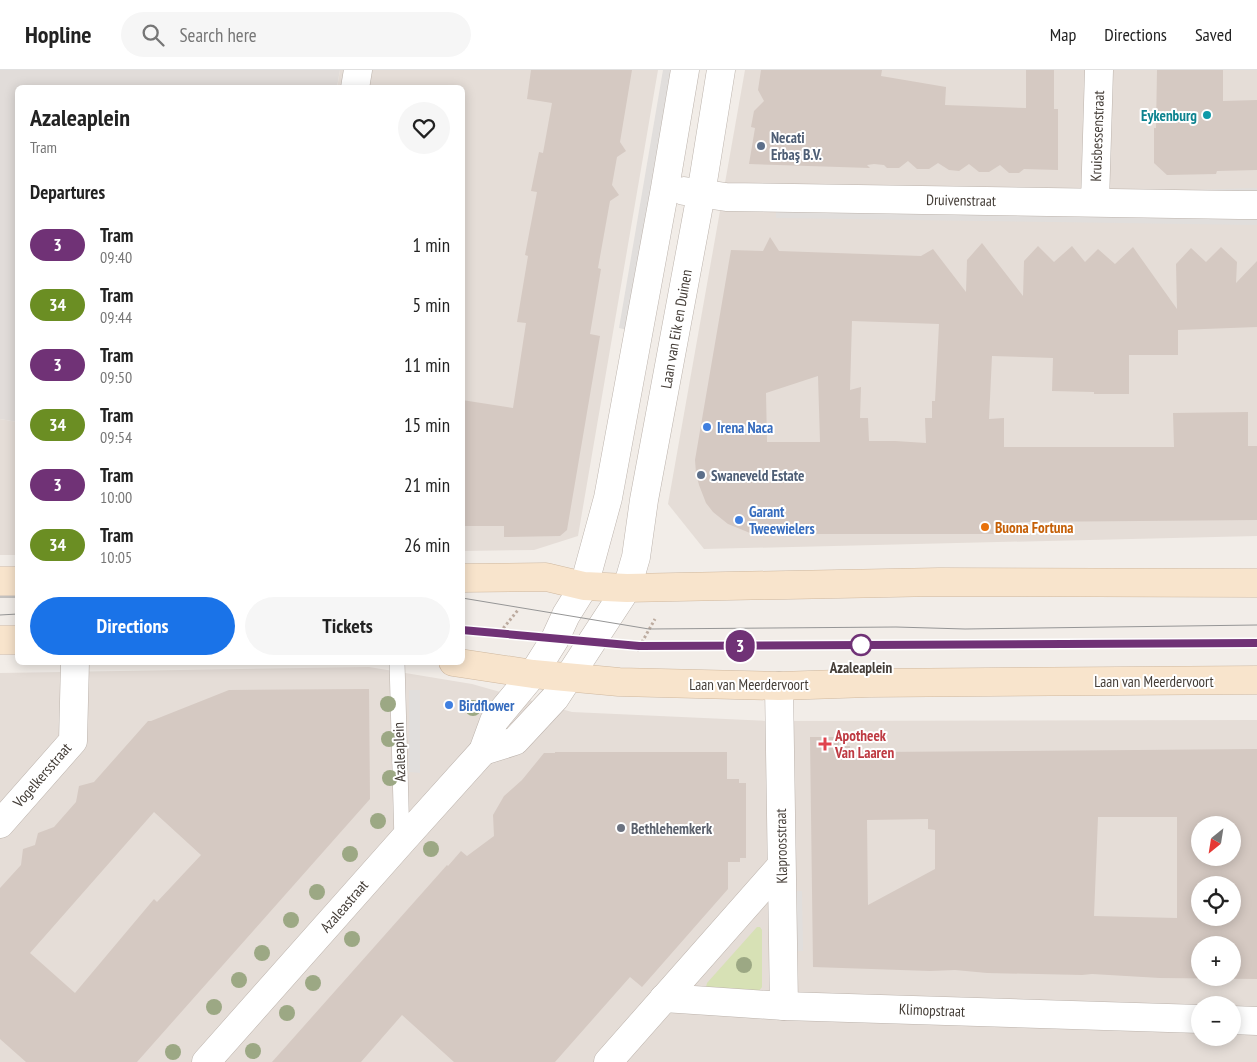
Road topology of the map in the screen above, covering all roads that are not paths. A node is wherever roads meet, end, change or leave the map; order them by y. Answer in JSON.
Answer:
{"nodes":[{"id":1,"x":358,"y":70,"type":"edge"},
{"id":2,"x":685,"y":70,"type":"edge"},
{"id":3,"x":721,"y":70,"type":"edge"},
{"id":4,"x":1099,"y":70,"type":"edge"},
{"id":5,"x":356,"y":85,"type":"edge"},
{"id":6,"x":665,"y":188,"type":"junction"},
{"id":7,"x":701,"y":194,"type":"junction"},
{"id":8,"x":1095,"y":202,"type":"junction"},
{"id":9,"x":1257,"y":205,"type":"edge"},
{"id":10,"x":465,"y":578,"type":"edge"},
{"id":11,"x":0,"y":581,"type":"edge"},
{"id":12,"x":15,"y":581,"type":"edge"},
{"id":13,"x":1257,"y":583,"type":"edge"},
{"id":14,"x":584,"y":586,"type":"junction"},
{"id":15,"x":627,"y":588,"type":"junction"},
{"id":16,"x":0,"y":640,"type":"edge"},
{"id":17,"x":15,"y":640,"type":"edge"},
{"id":18,"x":465,"y":664,"type":"edge"},
{"id":19,"x":75,"y":665,"type":"edge"},
{"id":20,"x":397,"y":665,"type":"edge"},
{"id":21,"x":533,"y":674,"type":"junction"},
{"id":22,"x":568,"y":678,"type":"junction"},
{"id":23,"x":1257,"y":680,"type":"edge"},
{"id":24,"x":779,"y":686,"type":"junction"},
{"id":25,"x":484,"y":752,"type":"junction"},
{"id":26,"x":0,"y":824,"type":"edge"},
{"id":27,"x":402,"y":841,"type":"junction"},
{"id":28,"x":781,"y":866,"type":"junction"},
{"id":29,"x":664,"y":998,"type":"junction"},
{"id":30,"x":784,"y":1006,"type":"junction"},
{"id":31,"x":1191,"y":1019,"type":"edge"},
{"id":32,"x":1241,"y":1020,"type":"edge"},
{"id":33,"x":1257,"y":1021,"type":"edge"},
{"id":34,"x":206,"y":1062,"type":"edge"},
{"id":35,"x":608,"y":1062,"type":"edge"}],
"edges":[{"from":1,"to":5,"type":"street"},
{"from":2,"to":6,"type":"street"},
{"from":3,"to":7,"type":"street","name":"Laan van Eik en Duinen"},
{"from":4,"to":8,"type":"street","name":"Kruisbessenstraat"},
{"from":6,"to":7,"type":"street","name":"Druivenstraat"},
{"from":6,"to":14,"type":"street"},
{"from":7,"to":8,"type":"street","name":"Druivenstraat"},
{"from":7,"to":15,"type":"street","name":"Laan van Eik en Duinen"},
{"from":8,"to":9,"type":"street","name":"Druivenstraat"},
{"from":10,"to":14,"type":"street"},
{"from":11,"to":12,"type":"street"},
{"from":13,"to":15,"type":"street"},
{"from":14,"to":15,"type":"street"},
{"from":14,"to":21,"type":"street","name":"Azaleastraat"},
{"from":15,"to":22,"type":"street","name":"Laan van Eik en Duinen"},
{"from":16,"to":17,"type":"street"},
{"from":18,"to":21,"type":"street","name":"Laan van Meerdervoort"},
{"from":19,"to":26,"type":"street","name":"Vogelkersstraat"},
{"from":20,"to":27,"type":"lane","name":"Azaleaplein"},
{"from":21,"to":22,"type":"street","name":"Laan van Meerdervoort"},
{"from":21,"to":25,"type":"street","name":"Azaleastraat"},
{"from":22,"to":24,"type":"street","name":"Laan van Meerdervoort"},
{"from":22,"to":25,"type":"street","name":"Azaleastraat"},
{"from":23,"to":24,"type":"street","name":"Laan van Meerdervoort"},
{"from":24,"to":28,"type":"street","name":"Klaproosstraat"},
{"from":25,"to":27,"type":"street","name":"Azaleastraat"},
{"from":27,"to":34,"type":"street","name":"Azaleastraat"},
{"from":28,"to":29,"type":"street"},
{"from":28,"to":30,"type":"street","name":"Klaproosstraat"},
{"from":29,"to":30,"type":"street","name":"Klimopstraat"},
{"from":29,"to":35,"type":"street"},
{"from":30,"to":31,"type":"street","name":"Klimopstraat"},
{"from":32,"to":33,"type":"street"}]}
